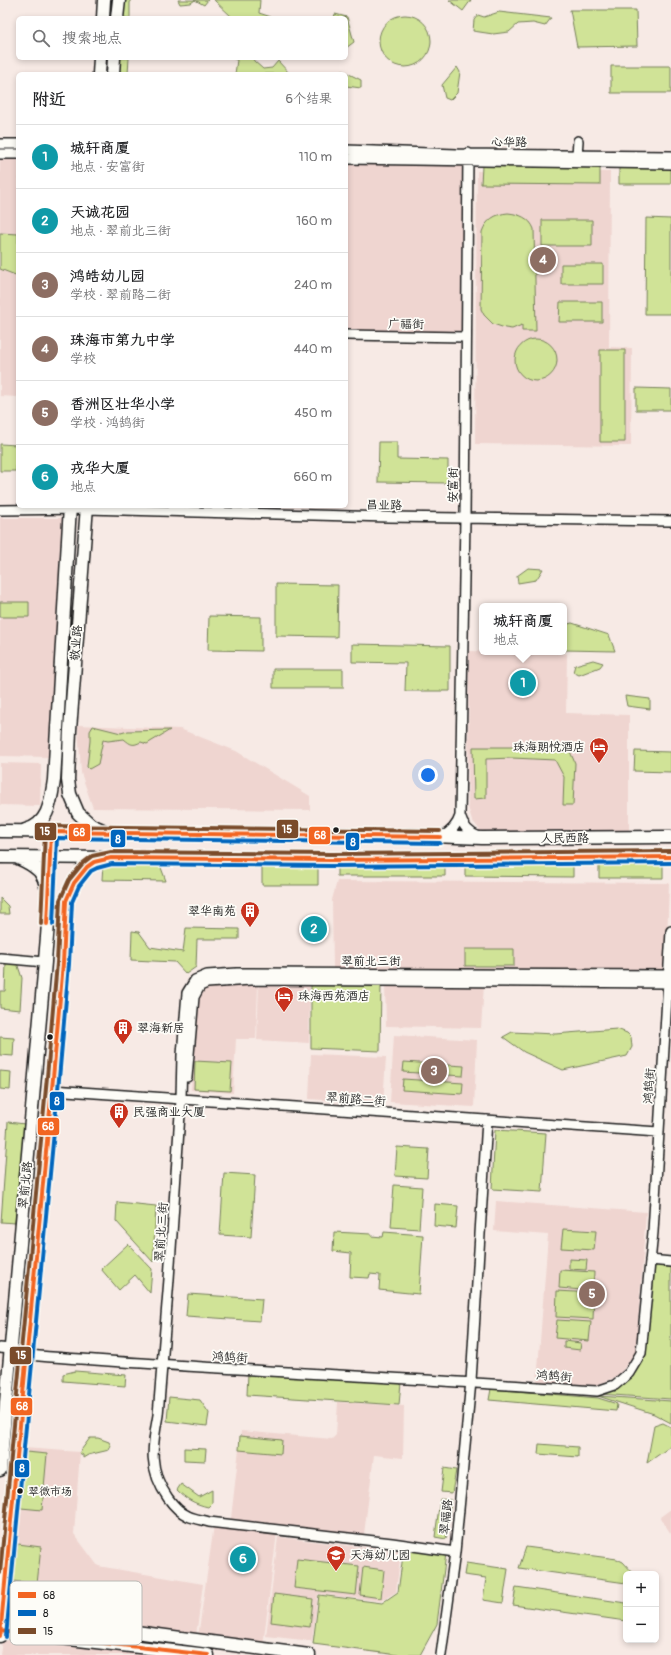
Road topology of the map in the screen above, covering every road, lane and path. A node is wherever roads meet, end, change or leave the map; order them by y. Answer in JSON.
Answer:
{"nodes":[{"id":1,"x":104,"y":0,"type":"edge"},
{"id":2,"x":119,"y":0,"type":"edge"},
{"id":3,"x":103,"y":16,"type":"edge"},
{"id":4,"x":117,"y":16,"type":"edge"},
{"id":5,"x":100,"y":60,"type":"edge"},
{"id":6,"x":114,"y":60,"type":"edge"},
{"id":7,"x":99,"y":72,"type":"edge"},
{"id":8,"x":113,"y":72,"type":"edge"},
{"id":9,"x":578,"y":141,"type":"dead end"},
{"id":10,"x":0,"y":144,"type":"edge"},
{"id":11,"x":16,"y":144,"type":"edge"},
{"id":12,"x":348,"y":150,"type":"edge"},
{"id":13,"x":0,"y":154,"type":"edge"},
{"id":14,"x":16,"y":154,"type":"edge"},
{"id":15,"x":577,"y":155,"type":"junction"},
{"id":16,"x":671,"y":156,"type":"edge"},
{"id":17,"x":348,"y":158,"type":"edge"},
{"id":18,"x":468,"y":158,"type":"junction"},
{"id":19,"x":671,"y":164,"type":"edge"},
{"id":20,"x":348,"y":335,"type":"edge"},
{"id":21,"x":465,"y":338,"type":"junction"},
{"id":22,"x":70,"y":508,"type":"edge"},
{"id":23,"x":87,"y":508,"type":"edge"},
{"id":24,"x":0,"y":510,"type":"edge"},
{"id":25,"x":465,"y":518,"type":"junction"},
{"id":26,"x":671,"y":521,"type":"edge"},
{"id":27,"x":460,"y":816,"type":"junction"},
{"id":28,"x":0,"y":831,"type":"edge"},
{"id":29,"x":18,"y":831,"type":"junction"},
{"id":30,"x":112,"y":833,"type":"junction"},
{"id":31,"x":442,"y":837,"type":"junction"},
{"id":32,"x":671,"y":837,"type":"edge"},
{"id":33,"x":482,"y":838,"type":"junction"},
{"id":34,"x":0,"y":857,"type":"edge"},
{"id":35,"x":15,"y":857,"type":"junction"},
{"id":36,"x":111,"y":858,"type":"junction"},
{"id":37,"x":671,"y":858,"type":"edge"},
{"id":38,"x":671,"y":931,"type":"edge"},
{"id":39,"x":0,"y":958,"type":"edge"},
{"id":40,"x":45,"y":962,"type":"junction"},
{"id":41,"x":669,"y":979,"type":"junction"},
{"id":42,"x":52,"y":1090,"type":"junction"},
{"id":43,"x":182,"y":1099,"type":"junction"},
{"id":44,"x":487,"y":1120,"type":"junction"},
{"id":45,"x":658,"y":1132,"type":"junction"},
{"id":46,"x":650,"y":1260,"type":"junction"},
{"id":47,"x":671,"y":1262,"type":"edge"},
{"id":48,"x":5,"y":1349,"type":"edge"},
{"id":49,"x":26,"y":1355,"type":"junction"},
{"id":50,"x":163,"y":1366,"type":"junction"},
{"id":51,"x":471,"y":1382,"type":"junction"},
{"id":52,"x":0,"y":1470,"type":"edge"},
{"id":53,"x":455,"y":1552,"type":"junction"},
{"id":54,"x":1,"y":1614,"type":"edge"},
{"id":55,"x":0,"y":1633,"type":"edge"},
{"id":56,"x":142,"y":1633,"type":"edge"},
{"id":57,"x":10,"y":1634,"type":"edge"},
{"id":58,"x":113,"y":1645,"type":"edge"},
{"id":59,"x":208,"y":1655,"type":"edge"},
{"id":60,"x":309,"y":1655,"type":"edge"},
{"id":61,"x":441,"y":1655,"type":"edge"}],
"edges":[{"from":1,"to":3,"type":"main road"},
{"from":2,"to":4,"type":"main road"},
{"from":5,"to":7,"type":"main road"},
{"from":6,"to":8,"type":"main road"},
{"from":9,"to":15,"type":"street"},
{"from":10,"to":11,"type":"street"},
{"from":12,"to":18,"type":"street","name":"心华路"},
{"from":13,"to":14,"type":"street"},
{"from":15,"to":16,"type":"street","name":"心华路"},
{"from":15,"to":18,"type":"street","name":"心华路"},
{"from":17,"to":18,"type":"street","name":"心华路"},
{"from":18,"to":19,"type":"street","name":"心华路"},
{"from":18,"to":21,"type":"street","name":"安富街"},
{"from":20,"to":21,"type":"street","name":"广福街"},
{"from":21,"to":25,"type":"street","name":"安富街"},
{"from":22,"to":23,"type":"street","name":"昌业路"},
{"from":22,"to":24,"type":"street","name":"昌业路"},
{"from":22,"to":29,"type":"main road","name":"敬业路"},
{"from":23,"to":25,"type":"street","name":"昌业路"},
{"from":23,"to":30,"type":"main road","name":"敬业路"},
{"from":25,"to":26,"type":"street","name":"昌业路"},
{"from":25,"to":27,"type":"street","name":"安富街"},
{"from":27,"to":31,"type":"street"},
{"from":27,"to":33,"type":"street"},
{"from":28,"to":29,"type":"main road","name":"人民西路"},
{"from":29,"to":30,"type":"main road","name":"人民西路"},
{"from":30,"to":31,"type":"main road","name":"人民西路"},
{"from":31,"to":33,"type":"main road","name":"人民西路"},
{"from":32,"to":33,"type":"main road","name":"人民西路"},
{"from":34,"to":35,"type":"main road","name":"人民西路"},
{"from":35,"to":36,"type":"main road","name":"人民西路"},
{"from":35,"to":40,"type":"main road","name":"翠前北路"},
{"from":36,"to":37,"type":"main road","name":"人民西路"},
{"from":36,"to":42,"type":"main road","name":"翠前北路"},
{"from":38,"to":41,"type":"street","name":"鸿鹄街"},
{"from":39,"to":40,"type":"street"},
{"from":40,"to":48,"type":"main road","name":"翠前北路"},
{"from":41,"to":43,"type":"street","name":"翠前北三街"},
{"from":41,"to":45,"type":"street","name":"鸿鹄街"},
{"from":42,"to":43,"type":"street","name":"翠前路二街"},
{"from":42,"to":49,"type":"main road","name":"翠前北路"},
{"from":43,"to":44,"type":"street","name":"翠前路二街"},
{"from":43,"to":50,"type":"street","name":"翠前北三街"},
{"from":44,"to":45,"type":"street","name":"翠前路二街"},
{"from":44,"to":51,"type":"street","name":"翠福路"},
{"from":45,"to":46,"type":"street","name":"鸿鹄街"},
{"from":46,"to":47,"type":"street"},
{"from":46,"to":51,"type":"street","name":"鸿鹄街"},
{"from":48,"to":52,"type":"main road","name":"翠前北路"},
{"from":49,"to":50,"type":"street","name":"鸿鹄街"},
{"from":49,"to":54,"type":"main road","name":"翠前北路"},
{"from":50,"to":51,"type":"street","name":"鸿鹄街"},
{"from":50,"to":53,"type":"street","name":"翠前北三街"},
{"from":51,"to":53,"type":"street","name":"翠福路"},
{"from":53,"to":61,"type":"street","name":"翠福路"},
{"from":54,"to":55,"type":"main road","name":"翠前北路"},
{"from":55,"to":57,"type":"main road"},
{"from":56,"to":60,"type":"main road"},
{"from":58,"to":59,"type":"main road"}]}
